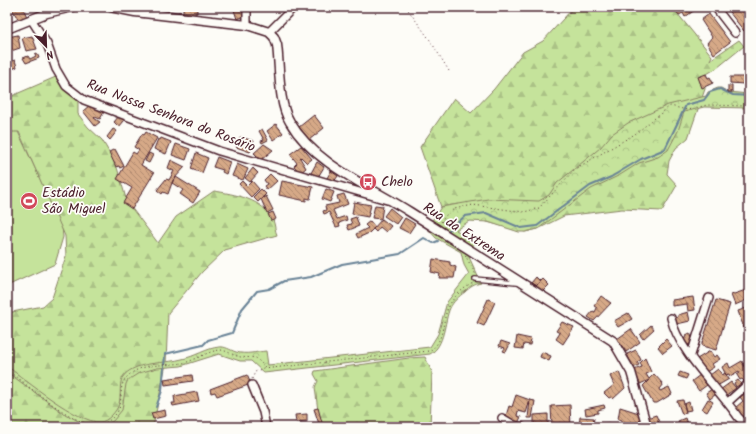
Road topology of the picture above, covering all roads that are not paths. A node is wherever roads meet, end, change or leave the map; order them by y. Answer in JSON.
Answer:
{"nodes":[{"id":1,"x":72,"y":7,"type":"edge"},
{"id":2,"x":110,"y":7,"type":"edge"},
{"id":3,"x":247,"y":7,"type":"edge"},
{"id":4,"x":294,"y":7,"type":"edge"},
{"id":5,"x":715,"y":7,"type":"edge"},
{"id":6,"x":31,"y":19,"type":"junction"},
{"id":7,"x":247,"y":25,"type":"junction"},
{"id":8,"x":7,"y":29,"type":"edge"},
{"id":9,"x":269,"y":32,"type":"junction"},
{"id":10,"x":735,"y":33,"type":"dead end"},
{"id":11,"x":346,"y":174,"type":"junction"},
{"id":12,"x":342,"y":187,"type":"junction"},
{"id":13,"x":394,"y":203,"type":"junction"},
{"id":14,"x":476,"y":279,"type":"road end"},
{"id":15,"x":521,"y":284,"type":"junction"},
{"id":16,"x":709,"y":298,"type":"dead end"},
{"id":17,"x":671,"y":318,"type":"dead end"},
{"id":18,"x":691,"y":355,"type":"junction"},
{"id":19,"x":749,"y":383,"type":"edge"},
{"id":20,"x":252,"y":385,"type":"road end"},
{"id":21,"x":728,"y":402,"type":"junction"},
{"id":22,"x":502,"y":418,"type":"dead end"},
{"id":23,"x":266,"y":427,"type":"edge"},
{"id":24,"x":522,"y":427,"type":"edge"},
{"id":25,"x":647,"y":427,"type":"edge"},
{"id":26,"x":748,"y":427,"type":"edge"}],
"edges":[{"from":1,"to":6,"type":"street"},
{"from":2,"to":7,"type":"street"},
{"from":3,"to":7,"type":"street"},
{"from":4,"to":9,"type":"street"},
{"from":5,"to":10,"type":"street"},
{"from":6,"to":8,"type":"street"},
{"from":6,"to":12,"type":"street","name":"Rua Nossa Senhora do Rosário"},
{"from":7,"to":9,"type":"street"},
{"from":9,"to":11,"type":"street","name":"Rua da Extrema"},
{"from":11,"to":12,"type":"street"},
{"from":11,"to":13,"type":"street","name":"Rua da Extrema"},
{"from":12,"to":13,"type":"street","name":"Rua Nossa Senhora do Rosário"},
{"from":13,"to":15,"type":"street","name":"Rua da Extrema"},
{"from":14,"to":15,"type":"lane"},
{"from":15,"to":25,"type":"street","name":"Rua da Extrema"},
{"from":16,"to":18,"type":"street"},
{"from":17,"to":18,"type":"street"},
{"from":18,"to":21,"type":"street"},
{"from":19,"to":21,"type":"street"},
{"from":20,"to":23,"type":"street"},
{"from":21,"to":26,"type":"street"},
{"from":22,"to":24,"type":"street"}]}
